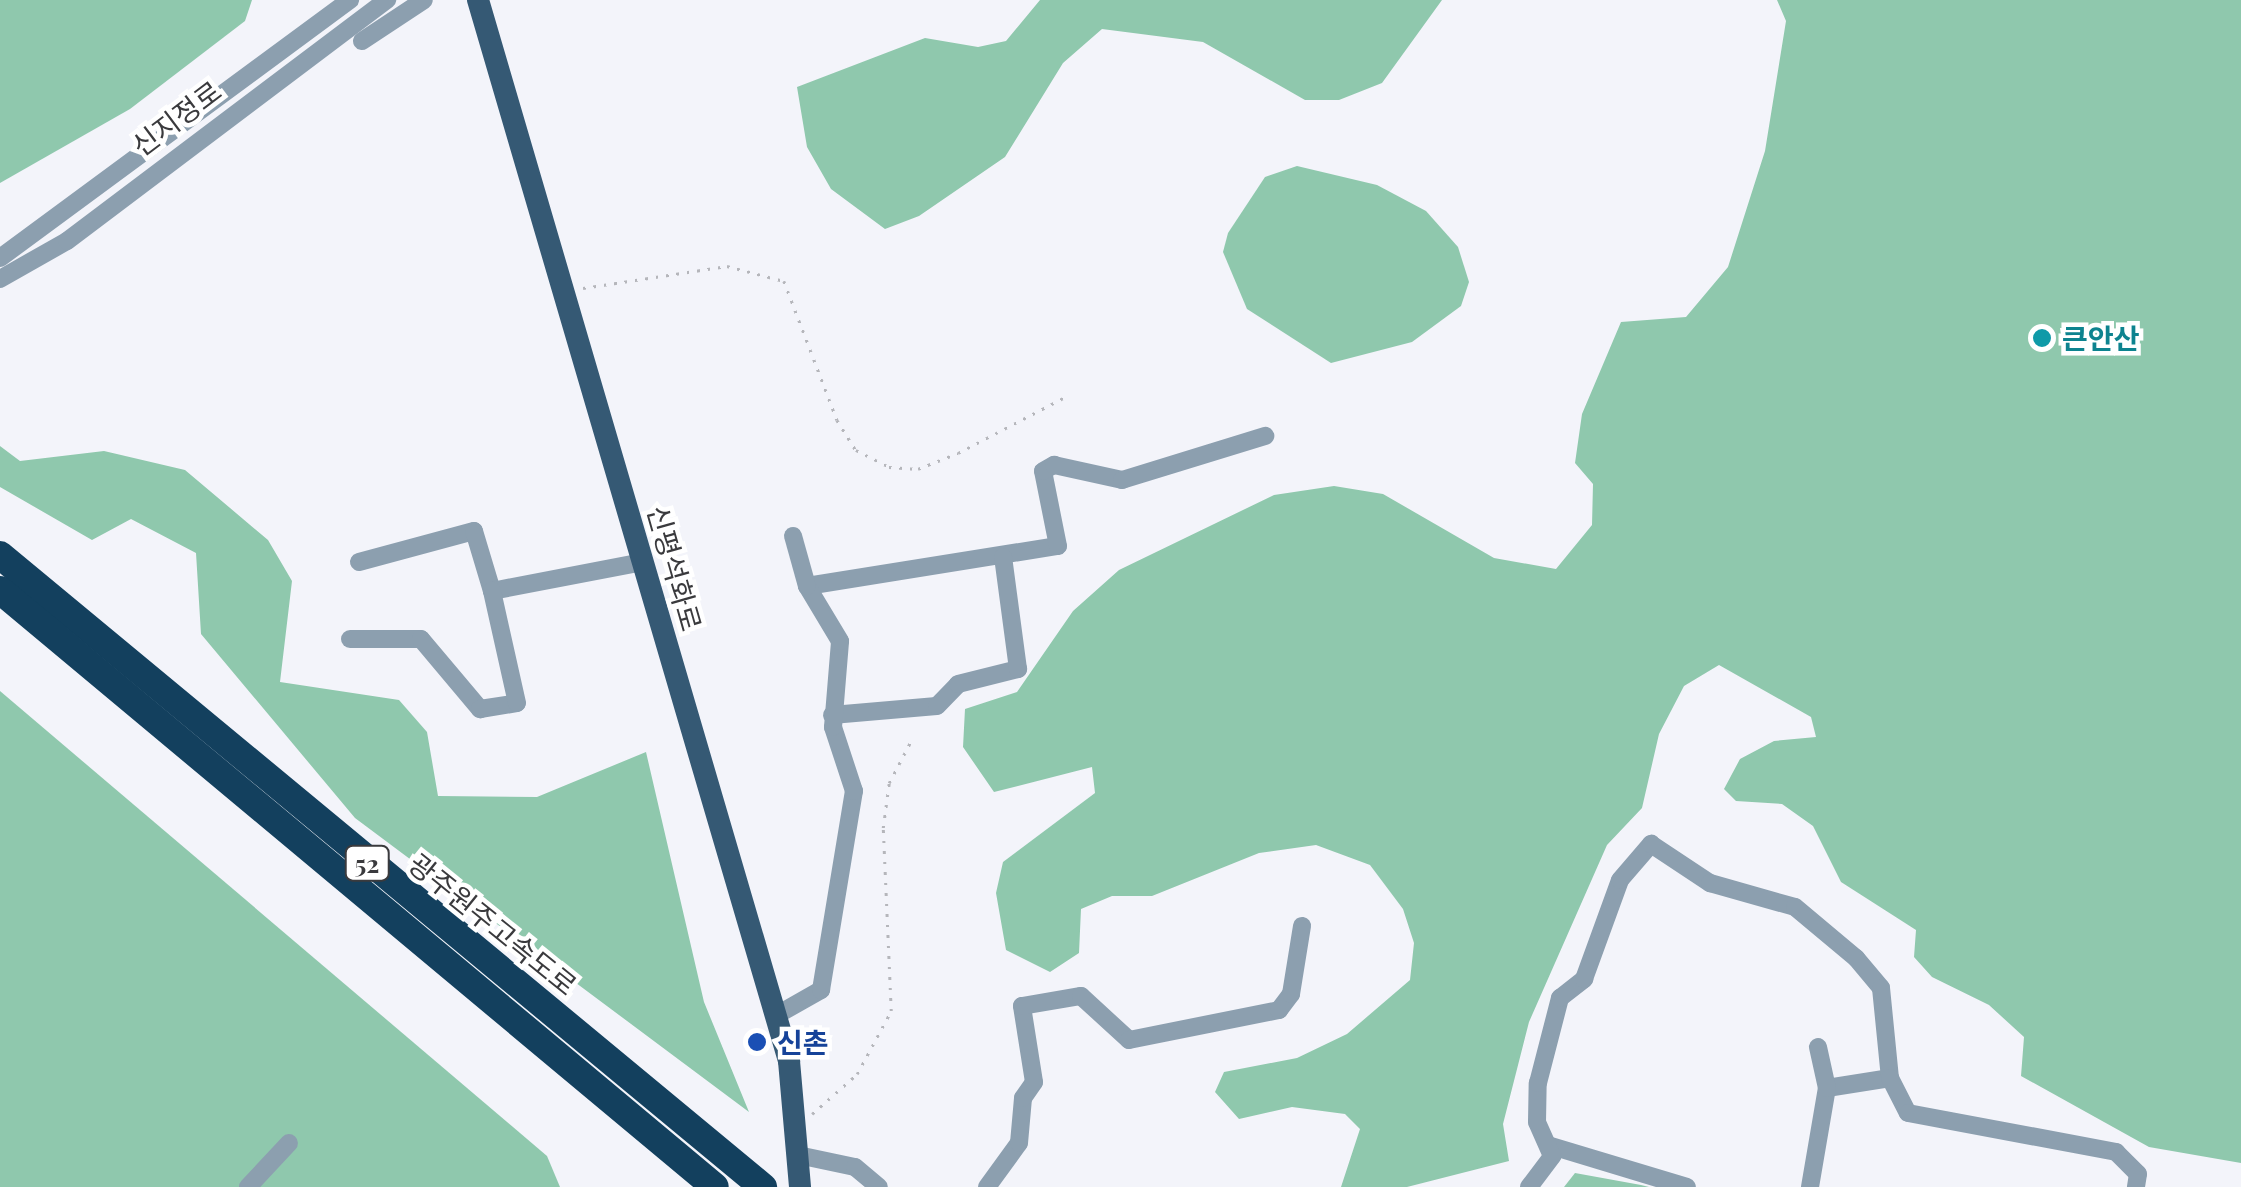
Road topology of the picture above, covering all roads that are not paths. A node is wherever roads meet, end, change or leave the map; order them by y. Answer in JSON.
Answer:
{"nodes":[{"id":1,"x":350,"y":0,"type":"edge"},
{"id":2,"x":387,"y":0,"type":"edge"},
{"id":3,"x":424,"y":0,"type":"edge"},
{"id":4,"x":476,"y":5,"type":"edge"},
{"id":5,"x":362,"y":40,"type":"dead end"},
{"id":6,"x":0,"y":258,"type":"edge"},
{"id":7,"x":0,"y":280,"type":"edge"},
{"id":8,"x":1265,"y":436,"type":"dead end"},
{"id":9,"x":793,"y":536,"type":"dead end"},
{"id":10,"x":0,"y":555,"type":"edge"},
{"id":11,"x":1002,"y":557,"type":"junction"},
{"id":12,"x":359,"y":562,"type":"dead end"},
{"id":13,"x":642,"y":562,"type":"junction"},
{"id":14,"x":807,"y":586,"type":"junction"},
{"id":15,"x":0,"y":590,"type":"edge"},
{"id":16,"x":492,"y":592,"type":"junction"},
{"id":17,"x":350,"y":639,"type":"dead end"},
{"id":18,"x":832,"y":715,"type":"junction"},
{"id":19,"x":1302,"y":926,"type":"dead end"},
{"id":20,"x":776,"y":1016,"type":"junction"},
{"id":21,"x":1818,"y":1047,"type":"dead end"},
{"id":22,"x":1890,"y":1078,"type":"junction"},
{"id":23,"x":1827,"y":1088,"type":"junction"},
{"id":24,"x":289,"y":1143,"type":"dead end"},
{"id":25,"x":1548,"y":1144,"type":"junction"},
{"id":26,"x":798,"y":1155,"type":"junction"},
{"id":27,"x":248,"y":1187,"type":"edge"},
{"id":28,"x":715,"y":1187,"type":"edge"},
{"id":29,"x":764,"y":1187,"type":"edge"},
{"id":30,"x":791,"y":1187,"type":"edge"},
{"id":31,"x":800,"y":1187,"type":"edge"},
{"id":32,"x":879,"y":1187,"type":"edge"},
{"id":33,"x":987,"y":1187,"type":"edge"},
{"id":34,"x":1528,"y":1187,"type":"edge"},
{"id":35,"x":1687,"y":1187,"type":"edge"},
{"id":36,"x":1810,"y":1187,"type":"edge"},
{"id":37,"x":2136,"y":1187,"type":"edge"}],
"edges":[{"from":1,"to":6,"type":"street","name":"신지정로"},
{"from":2,"to":7,"type":"street","name":"신지정로"},
{"from":3,"to":5,"type":"street"},
{"from":4,"to":13,"type":"main road","name":"신평석화로"},
{"from":8,"to":11,"type":"street"},
{"from":9,"to":14,"type":"street"},
{"from":10,"to":29,"type":"highway","name":"광주원주고속도로","number":"52"},
{"from":11,"to":14,"type":"street"},
{"from":11,"to":18,"type":"street"},
{"from":12,"to":16,"type":"street"},
{"from":13,"to":16,"type":"street"},
{"from":13,"to":20,"type":"main road","name":"신평석화로"},
{"from":14,"to":18,"type":"street"},
{"from":15,"to":28,"type":"highway","number":"52"},
{"from":16,"to":17,"type":"street"},
{"from":18,"to":20,"type":"street"},
{"from":19,"to":33,"type":"street"},
{"from":20,"to":26,"type":"main road","name":"신평석화로"},
{"from":21,"to":23,"type":"street"},
{"from":22,"to":23,"type":"street"},
{"from":22,"to":25,"type":"street"},
{"from":22,"to":37,"type":"street"},
{"from":23,"to":36,"type":"street"},
{"from":24,"to":27,"type":"street"},
{"from":25,"to":34,"type":"street"},
{"from":25,"to":35,"type":"street"},
{"from":26,"to":30,"type":"main road","name":"신평석화로"},
{"from":26,"to":31,"type":"main road","name":"신평석화로"},
{"from":26,"to":32,"type":"street"}]}
